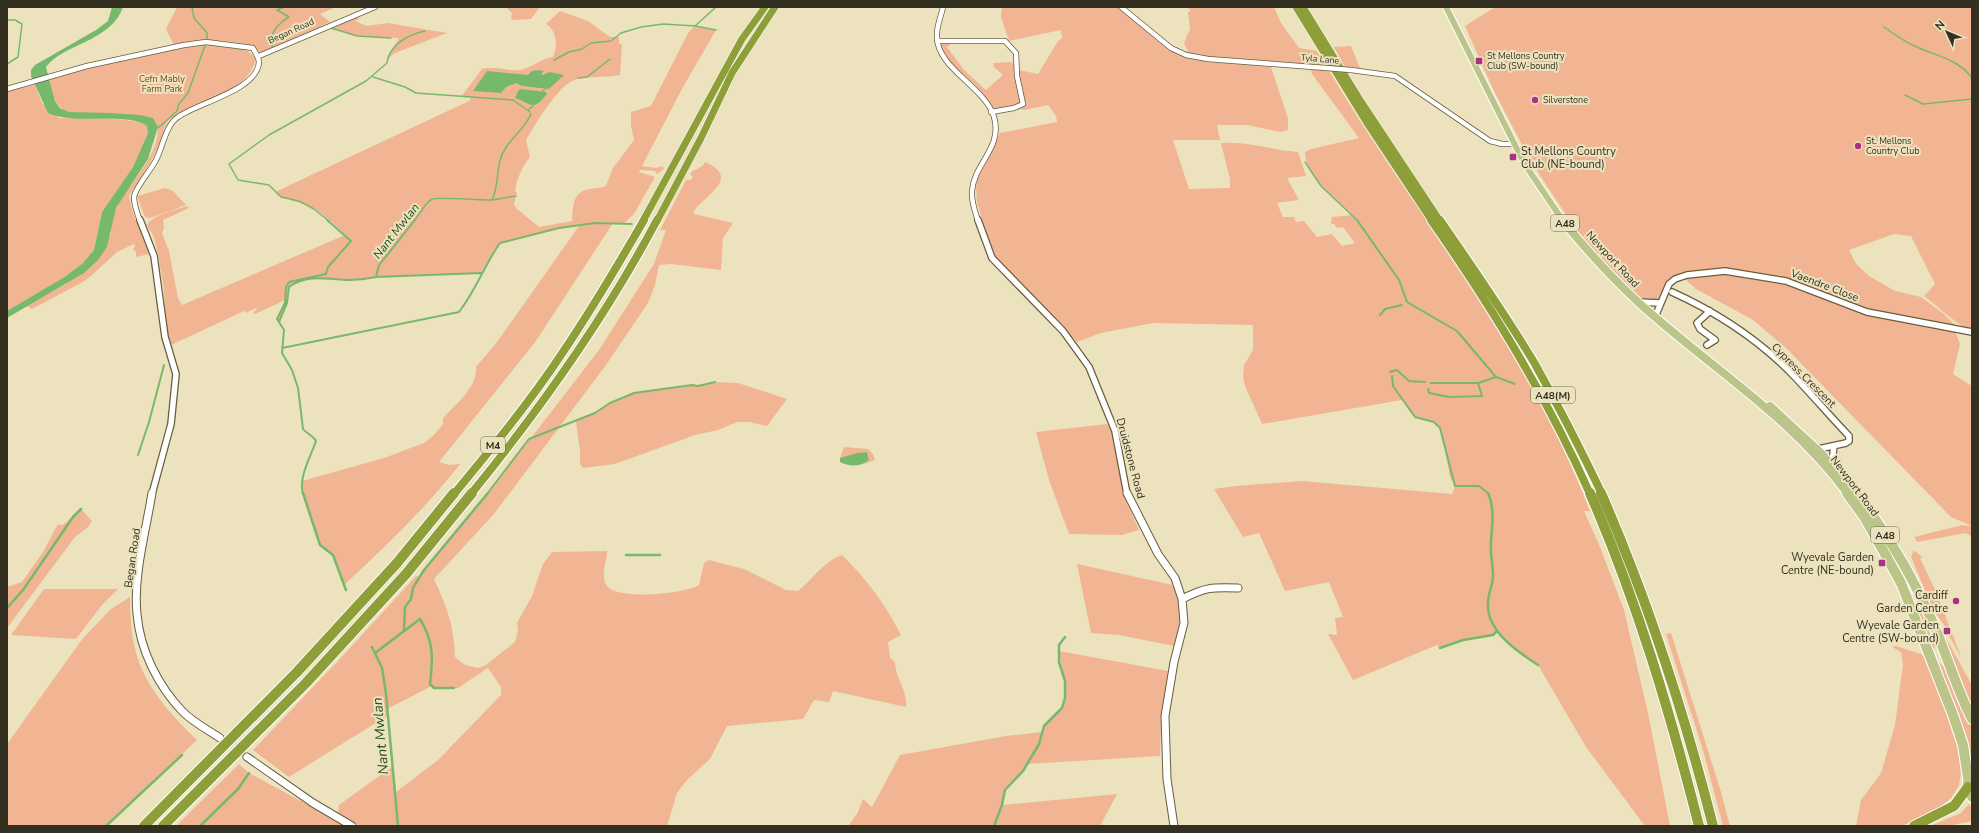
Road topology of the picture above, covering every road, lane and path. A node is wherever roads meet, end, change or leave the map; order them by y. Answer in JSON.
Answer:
{"nodes":[{"id":1,"x":375,"y":7,"type":"edge"},
{"id":2,"x":765,"y":7,"type":"edge"},
{"id":3,"x":775,"y":7,"type":"edge"},
{"id":4,"x":943,"y":7,"type":"edge"},
{"id":5,"x":1120,"y":7,"type":"edge"},
{"id":6,"x":1296,"y":7,"type":"edge"},
{"id":7,"x":1303,"y":7,"type":"edge"},
{"id":8,"x":1446,"y":7,"type":"edge"},
{"id":9,"x":937,"y":41,"type":"junction"},
{"id":10,"x":259,"y":56,"type":"junction"},
{"id":11,"x":7,"y":89,"type":"edge"},
{"id":12,"x":991,"y":112,"type":"junction"},
{"id":13,"x":1514,"y":144,"type":"junction"},
{"id":14,"x":1672,"y":292,"type":"dead end"},
{"id":15,"x":1638,"y":302,"type":"junction"},
{"id":16,"x":1660,"y":303,"type":"junction"},
{"id":17,"x":1710,"y":311,"type":"junction"},
{"id":18,"x":1655,"y":317,"type":"junction"},
{"id":19,"x":1972,"y":332,"type":"edge"},
{"id":20,"x":1707,"y":345,"type":"dead end"},
{"id":21,"x":1834,"y":446,"type":"junction"},
{"id":22,"x":1815,"y":450,"type":"junction"},
{"id":23,"x":1832,"y":462,"type":"junction"},
{"id":24,"x":1238,"y":588,"type":"dead end"},
{"id":25,"x":1182,"y":599,"type":"junction"},
{"id":26,"x":1972,"y":719,"type":"edge"},
{"id":27,"x":220,"y":738,"type":"tunnel mouth"},
{"id":28,"x":247,"y":757,"type":"tunnel mouth"},
{"id":29,"x":1970,"y":783,"type":"edge"},
{"id":30,"x":144,"y":826,"type":"edge"},
{"id":31,"x":163,"y":826,"type":"edge"},
{"id":32,"x":352,"y":826,"type":"edge"},
{"id":33,"x":1174,"y":826,"type":"edge"},
{"id":34,"x":1699,"y":826,"type":"edge"},
{"id":35,"x":1713,"y":826,"type":"edge"},
{"id":36,"x":1914,"y":826,"type":"edge"}],
"edges":[{"from":1,"to":10,"type":"street","name":"Began Road"},
{"from":2,"to":30,"type":"highway","number":"M4"},
{"from":3,"to":31,"type":"highway","number":"M4"},
{"from":4,"to":9,"type":"street"},
{"from":5,"to":13,"type":"street","name":"Tyla Lane","bridge":true},
{"from":6,"to":34,"type":"highway","number":"A48(M)"},
{"from":7,"to":35,"type":"highway","number":"A48(M)"},
{"from":8,"to":13,"type":"main road","name":"Newport Road","number":"A48"},
{"from":9,"to":12,"type":"street","name":"Druidstone Road"},
{"from":9,"to":12,"type":"street"},
{"from":10,"to":11,"type":"street"},
{"from":10,"to":27,"type":"street","name":"Began Road"},
{"from":12,"to":25,"type":"street","name":"Druidstone Road"},
{"from":13,"to":15,"type":"main road","name":"Newport Road","number":"A48"},
{"from":14,"to":17,"type":"street","name":"Cypress Crescent"},
{"from":15,"to":16,"type":"street"},
{"from":15,"to":18,"type":"main road","name":"Newport Road","number":"A48"},
{"from":16,"to":18,"type":"street","name":"Vaendre Close"},
{"from":16,"to":19,"type":"street","name":"Vaendre Close"},
{"from":17,"to":20,"type":"street"},
{"from":17,"to":21,"type":"street","name":"Cypress Crescent"},
{"from":18,"to":22,"type":"main road","name":"Newport Road","number":"A48"},
{"from":21,"to":22,"type":"street","name":"Cypress Crescent"},
{"from":21,"to":23,"type":"street"},
{"from":22,"to":23,"type":"main road","name":"Newport Road","number":"A48"},
{"from":22,"to":29,"type":"main road","name":"Newport Road","number":"A48"},
{"from":23,"to":26,"type":"main road","name":"Newport Road","number":"A48"},
{"from":24,"to":25,"type":"street"},
{"from":25,"to":33,"type":"street","name":"Druidstone Road"},
{"from":28,"to":32,"type":"street"},
{"from":29,"to":36,"type":"highway","number":"A48"}]}
